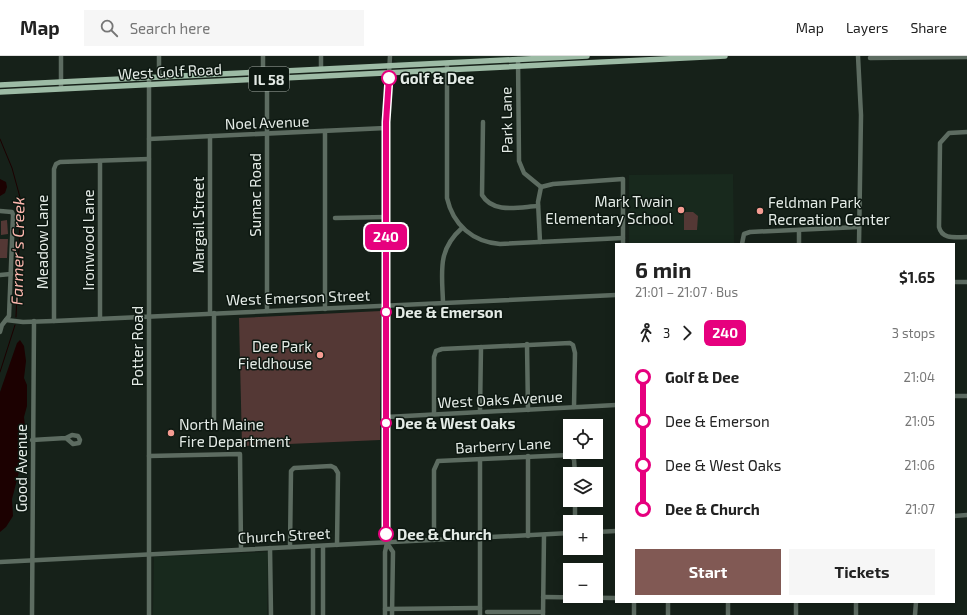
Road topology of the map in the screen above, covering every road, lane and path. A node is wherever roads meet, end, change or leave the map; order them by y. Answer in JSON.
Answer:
{"nodes":[{"id":1,"x":61,"y":56,"type":"edge"},
{"id":2,"x":159,"y":56,"type":"edge"},
{"id":3,"x":263,"y":56,"type":"edge"},
{"id":4,"x":321,"y":56,"type":"edge"},
{"id":5,"x":390,"y":56,"type":"edge"},
{"id":6,"x":581,"y":56,"type":"edge"},
{"id":7,"x":587,"y":56,"type":"edge"},
{"id":8,"x":725,"y":56,"type":"edge"},
{"id":9,"x":858,"y":56,"type":"edge"},
{"id":10,"x":967,"y":56,"type":"edge"},
{"id":11,"x":682,"y":57,"type":"edge"},
{"id":12,"x":870,"y":58,"type":"dead end"},
{"id":13,"x":518,"y":59,"type":"junction"},
{"id":14,"x":447,"y":63,"type":"junction"},
{"id":15,"x":390,"y":66,"type":"junction"},
{"id":16,"x":518,"y":66,"type":"junction"},
{"id":17,"x":321,"y":69,"type":"junction"},
{"id":18,"x":447,"y":70,"type":"junction"},
{"id":19,"x":265,"y":72,"type":"junction"},
{"id":20,"x":389,"y":73,"type":"junction"},
{"id":21,"x":159,"y":77,"type":"junction"},
{"id":22,"x":150,"y":78,"type":"junction"},
{"id":23,"x":267,"y":79,"type":"junction"},
{"id":24,"x":61,"y":82,"type":"junction"},
{"id":25,"x":150,"y":84,"type":"junction"},
{"id":26,"x":0,"y":85,"type":"edge"},
{"id":27,"x":61,"y":89,"type":"junction"},
{"id":28,"x":0,"y":92,"type":"edge"},
{"id":29,"x":483,"y":122,"type":"dead end"},
{"id":30,"x":386,"y":128,"type":"junction"},
{"id":31,"x":325,"y":131,"type":"junction"},
{"id":32,"x":967,"y":132,"type":"edge"},
{"id":33,"x":267,"y":134,"type":"junction"},
{"id":34,"x":210,"y":136,"type":"junction"},
{"id":35,"x":150,"y":139,"type":"junction"},
{"id":36,"x":149,"y":159,"type":"junction"},
{"id":37,"x":100,"y":160,"type":"junction"},
{"id":38,"x":541,"y":187,"type":"junction"},
{"id":39,"x":538,"y":206,"type":"junction"},
{"id":40,"x":0,"y":211,"type":"edge"},
{"id":41,"x":386,"y":217,"type":"junction"},
{"id":42,"x":335,"y":218,"type":"dead end"},
{"id":43,"x":859,"y":227,"type":"junction"},
{"id":44,"x":462,"y":228,"type":"junction"},
{"id":45,"x":799,"y":230,"type":"junction"},
{"id":46,"x":967,"y":237,"type":"edge"},
{"id":47,"x":623,"y":238,"type":"junction"},
{"id":48,"x":540,"y":242,"type":"junction"},
{"id":49,"x":623,"y":243,"type":"edge"},
{"id":50,"x":742,"y":243,"type":"edge"},
{"id":51,"x":799,"y":243,"type":"edge"},
{"id":52,"x":859,"y":243,"type":"edge"},
{"id":53,"x":11,"y":274,"type":"junction"},
{"id":54,"x":0,"y":275,"type":"edge"},
{"id":55,"x":955,"y":282,"type":"edge"},
{"id":56,"x":967,"y":282,"type":"edge"},
{"id":57,"x":615,"y":295,"type":"edge"},
{"id":58,"x":443,"y":302,"type":"junction"},
{"id":59,"x":386,"y":305,"type":"junction"},
{"id":60,"x":325,"y":309,"type":"junction"},
{"id":61,"x":267,"y":311,"type":"junction"},
{"id":62,"x":212,"y":313,"type":"junction"},
{"id":63,"x":149,"y":317,"type":"junction"},
{"id":64,"x":100,"y":319,"type":"junction"},
{"id":65,"x":6,"y":320,"type":"junction"},
{"id":66,"x":34,"y":321,"type":"junction"},
{"id":67,"x":54,"y":321,"type":"junction"},
{"id":68,"x":0,"y":332,"type":"edge"},
{"id":69,"x":527,"y":344,"type":"junction"},
{"id":70,"x":481,"y":347,"type":"junction"},
{"id":71,"x":955,"y":396,"type":"edge"},
{"id":72,"x":967,"y":396,"type":"edge"},
{"id":73,"x":615,"y":405,"type":"edge"},
{"id":74,"x":574,"y":407,"type":"junction"},
{"id":75,"x":528,"y":410,"type":"junction"},
{"id":76,"x":480,"y":412,"type":"junction"},
{"id":77,"x":434,"y":414,"type":"junction"},
{"id":78,"x":386,"y":417,"type":"junction"},
{"id":79,"x":214,"y":420,"type":"dead end"},
{"id":80,"x":66,"y":438,"type":"dead end"},
{"id":81,"x":32,"y":440,"type":"junction"},
{"id":82,"x":149,"y":456,"type":"junction"},
{"id":83,"x":528,"y":456,"type":"junction"},
{"id":84,"x":480,"y":459,"type":"junction"},
{"id":85,"x":575,"y":467,"type":"edge"},
{"id":86,"x":955,"y":516,"type":"edge"},
{"id":87,"x":967,"y":516,"type":"edge"},
{"id":88,"x":615,"y":531,"type":"edge"},
{"id":89,"x":603,"y":532,"type":"edge"},
{"id":90,"x":563,"y":534,"type":"edge"},
{"id":91,"x":544,"y":535,"type":"junction"},
{"id":92,"x":528,"y":536,"type":"junction"},
{"id":93,"x":481,"y":538,"type":"junction"},
{"id":94,"x":434,"y":540,"type":"junction"},
{"id":95,"x":387,"y":543,"type":"junction"},
{"id":96,"x":337,"y":545,"type":"junction"},
{"id":97,"x":313,"y":546,"type":"junction"},
{"id":98,"x":323,"y":546,"type":"junction"},
{"id":99,"x":290,"y":547,"type":"junction"},
{"id":100,"x":270,"y":548,"type":"junction"},
{"id":101,"x":241,"y":549,"type":"junction"},
{"id":102,"x":149,"y":554,"type":"junction"},
{"id":103,"x":32,"y":561,"type":"junction"},
{"id":104,"x":0,"y":562,"type":"edge"},
{"id":105,"x":543,"y":597,"type":"junction"},
{"id":106,"x":615,"y":598,"type":"edge"},
{"id":107,"x":634,"y":603,"type":"edge"},
{"id":108,"x":668,"y":603,"type":"edge"},
{"id":109,"x":728,"y":603,"type":"edge"},
{"id":110,"x":796,"y":603,"type":"edge"},
{"id":111,"x":856,"y":603,"type":"edge"},
{"id":112,"x":916,"y":603,"type":"edge"},
{"id":113,"x":480,"y":608,"type":"junction"},
{"id":114,"x":385,"y":609,"type":"junction"},
{"id":115,"x":392,"y":609,"type":"junction"},
{"id":116,"x":487,"y":612,"type":"dead end"},
{"id":117,"x":543,"y":614,"type":"edge"},
{"id":118,"x":32,"y":615,"type":"edge"},
{"id":119,"x":149,"y":615,"type":"edge"},
{"id":120,"x":271,"y":615,"type":"edge"},
{"id":121,"x":313,"y":615,"type":"edge"},
{"id":122,"x":323,"y":615,"type":"edge"},
{"id":123,"x":385,"y":615,"type":"edge"},
{"id":124,"x":392,"y":615,"type":"edge"},
{"id":125,"x":480,"y":615,"type":"edge"},
{"id":126,"x":634,"y":615,"type":"edge"},
{"id":127,"x":668,"y":615,"type":"edge"},
{"id":128,"x":728,"y":615,"type":"edge"},
{"id":129,"x":796,"y":615,"type":"edge"},
{"id":130,"x":856,"y":615,"type":"edge"},
{"id":131,"x":915,"y":615,"type":"edge"}],
"edges":[{"from":1,"to":24,"type":"street"},
{"from":2,"to":21,"type":"street"},
{"from":3,"to":19,"type":"street","name":"Sumac Road"},
{"from":4,"to":17,"type":"street"},
{"from":5,"to":15,"type":"street"},
{"from":6,"to":7,"type":"main road","number":"IL 58"},
{"from":6,"to":13,"type":"main road","number":"IL 58"},
{"from":8,"to":11,"type":"main road","name":"West Golf Road","number":"IL 58"},
{"from":9,"to":43,"type":"street"},
{"from":10,"to":12,"type":"street"},
{"from":11,"to":16,"type":"main road","name":"West Golf Road","number":"IL 58"},
{"from":13,"to":14,"type":"main road","name":"West Golf Road","number":"IL 58"},
{"from":13,"to":16,"type":"street","name":"Park Lane"},
{"from":14,"to":15,"type":"main road","name":"West Golf Road","number":"IL 58"},
{"from":14,"to":18,"type":"street"},
{"from":15,"to":17,"type":"main road","name":"West Golf Road","number":"IL 58"},
{"from":15,"to":20,"type":"street"},
{"from":16,"to":18,"type":"main road","name":"West Golf Road","number":"IL 58"},
{"from":16,"to":38,"type":"street","name":"Park Lane"},
{"from":17,"to":19,"type":"main road","name":"West Golf Road","number":"IL 58"},
{"from":18,"to":20,"type":"main road","name":"West Golf Road","number":"IL 58"},
{"from":18,"to":44,"type":"street"},
{"from":19,"to":21,"type":"main road","name":"West Golf Road","number":"IL 58"},
{"from":19,"to":23,"type":"street","name":"Sumac Road"},
{"from":20,"to":23,"type":"main road","name":"West Golf Road","number":"IL 58"},
{"from":20,"to":30,"type":"street"},
{"from":21,"to":22,"type":"main road","name":"West Golf Road","number":"IL 58"},
{"from":22,"to":24,"type":"main road","name":"West Golf Road","number":"IL 58"},
{"from":22,"to":25,"type":"street","name":"Potter Road"},
{"from":23,"to":25,"type":"main road","name":"West Golf Road","number":"IL 58"},
{"from":23,"to":33,"type":"street","name":"Sumac Road"},
{"from":24,"to":26,"type":"main road","name":"West Golf Road","number":"IL 58"},
{"from":24,"to":27,"type":"street"},
{"from":25,"to":27,"type":"main road","name":"West Golf Road","number":"IL 58"},
{"from":25,"to":35,"type":"street","name":"Potter Road"},
{"from":27,"to":28,"type":"main road","name":"West Golf Road","number":"IL 58"},
{"from":29,"to":39,"type":"street"},
{"from":30,"to":31,"type":"street","name":"Noel Avenue"},
{"from":30,"to":41,"type":"street"},
{"from":31,"to":33,"type":"street","name":"Noel Avenue"},
{"from":31,"to":60,"type":"street"},
{"from":32,"to":46,"type":"street"},
{"from":33,"to":34,"type":"street","name":"Noel Avenue"},
{"from":33,"to":61,"type":"street","name":"Sumac Road"},
{"from":34,"to":35,"type":"street","name":"Noel Avenue"},
{"from":34,"to":62,"type":"street","name":"Margail Street"},
{"from":35,"to":36,"type":"street","name":"Potter Road"},
{"from":36,"to":37,"type":"street"},
{"from":36,"to":63,"type":"street","name":"Potter Road"},
{"from":37,"to":64,"type":"street","name":"Ironwood Lane"},
{"from":37,"to":67,"type":"street","name":"Meadow Lane"},
{"from":38,"to":39,"type":"street"},
{"from":38,"to":47,"type":"street"},
{"from":39,"to":48,"type":"street"},
{"from":40,"to":53,"type":"street"},
{"from":41,"to":42,"type":"street"},
{"from":41,"to":59,"type":"street"},
{"from":43,"to":45,"type":"street"},
{"from":43,"to":52,"type":"street"},
{"from":44,"to":48,"type":"street"},
{"from":44,"to":58,"type":"street"},
{"from":45,"to":50,"type":"street"},
{"from":45,"to":51,"type":"street"},
{"from":47,"to":48,"type":"street"},
{"from":47,"to":49,"type":"street"},
{"from":53,"to":54,"type":"street"},
{"from":53,"to":65,"type":"street"},
{"from":55,"to":56,"type":"street"},
{"from":57,"to":58,"type":"street","name":"West Emerson Street"},
{"from":58,"to":59,"type":"street","name":"West Emerson Street"},
{"from":59,"to":60,"type":"street","name":"West Emerson Street"},
{"from":59,"to":78,"type":"street"},
{"from":60,"to":61,"type":"street","name":"West Emerson Street"},
{"from":61,"to":62,"type":"street","name":"West Emerson Street"},
{"from":62,"to":63,"type":"street","name":"West Emerson Street"},
{"from":62,"to":79,"type":"street","name":"Margail Street"},
{"from":63,"to":64,"type":"street","name":"West Emerson Street"},
{"from":63,"to":82,"type":"street","name":"Potter Road"},
{"from":64,"to":67,"type":"street","name":"West Emerson Street"},
{"from":65,"to":66,"type":"street","name":"West Emerson Street"},
{"from":65,"to":68,"type":"street"},
{"from":66,"to":67,"type":"street","name":"West Emerson Street"},
{"from":66,"to":81,"type":"street","name":"Good Avenue"},
{"from":69,"to":70,"type":"street"},
{"from":69,"to":74,"type":"street"},
{"from":69,"to":75,"type":"street"},
{"from":70,"to":76,"type":"street"},
{"from":70,"to":77,"type":"street"},
{"from":71,"to":72,"type":"street"},
{"from":73,"to":74,"type":"street","name":"West Oaks Avenue"},
{"from":74,"to":75,"type":"street","name":"West Oaks Avenue"},
{"from":75,"to":76,"type":"street","name":"West Oaks Avenue"},
{"from":76,"to":77,"type":"street","name":"West Oaks Avenue"},
{"from":77,"to":78,"type":"street","name":"West Oaks Avenue"},
{"from":78,"to":95,"type":"street"},
{"from":80,"to":81,"type":"street"},
{"from":81,"to":103,"type":"street","name":"Good Avenue"},
{"from":82,"to":101,"type":"street"},
{"from":82,"to":102,"type":"street","name":"Potter Road"},
{"from":83,"to":84,"type":"street","name":"Barberry Lane"},
{"from":83,"to":85,"type":"street","name":"Barberry Lane"},
{"from":83,"to":92,"type":"street"},
{"from":84,"to":93,"type":"street"},
{"from":84,"to":94,"type":"street","name":"Barberry Lane"},
{"from":86,"to":87,"type":"street"},
{"from":88,"to":89,"type":"street"},
{"from":90,"to":91,"type":"street","name":"Church Street"},
{"from":91,"to":92,"type":"street","name":"Church Street"},
{"from":91,"to":105,"type":"street"},
{"from":92,"to":93,"type":"street","name":"Church Street"},
{"from":93,"to":94,"type":"street","name":"Church Street"},
{"from":93,"to":113,"type":"street"},
{"from":94,"to":95,"type":"street","name":"Church Street"},
{"from":95,"to":96,"type":"street","name":"Church Street"},
{"from":95,"to":114,"type":"street"},
{"from":95,"to":115,"type":"street"},
{"from":96,"to":98,"type":"street","name":"Church Street"},
{"from":96,"to":99,"type":"street"},
{"from":97,"to":98,"type":"street","name":"Church Street"},
{"from":97,"to":99,"type":"street","name":"Church Street"},
{"from":97,"to":121,"type":"street"},
{"from":98,"to":122,"type":"street"},
{"from":99,"to":100,"type":"street","name":"Church Street"},
{"from":100,"to":101,"type":"street","name":"Church Street"},
{"from":100,"to":120,"type":"street"},
{"from":101,"to":102,"type":"street","name":"Church Street"},
{"from":102,"to":103,"type":"street","name":"Church Street"},
{"from":102,"to":119,"type":"street","name":"Potter Road"},
{"from":103,"to":104,"type":"street","name":"Church Street"},
{"from":103,"to":118,"type":"street","name":"Good Avenue"},
{"from":105,"to":106,"type":"street"},
{"from":105,"to":117,"type":"street"},
{"from":107,"to":126,"type":"street"},
{"from":108,"to":127,"type":"street"},
{"from":109,"to":128,"type":"street"},
{"from":110,"to":129,"type":"street"},
{"from":111,"to":130,"type":"street"},
{"from":112,"to":131,"type":"street"},
{"from":113,"to":115,"type":"street"},
{"from":113,"to":125,"type":"street"},
{"from":114,"to":115,"type":"street"},
{"from":114,"to":123,"type":"street"},
{"from":115,"to":124,"type":"street"},
{"from":116,"to":117,"type":"street"}]}
